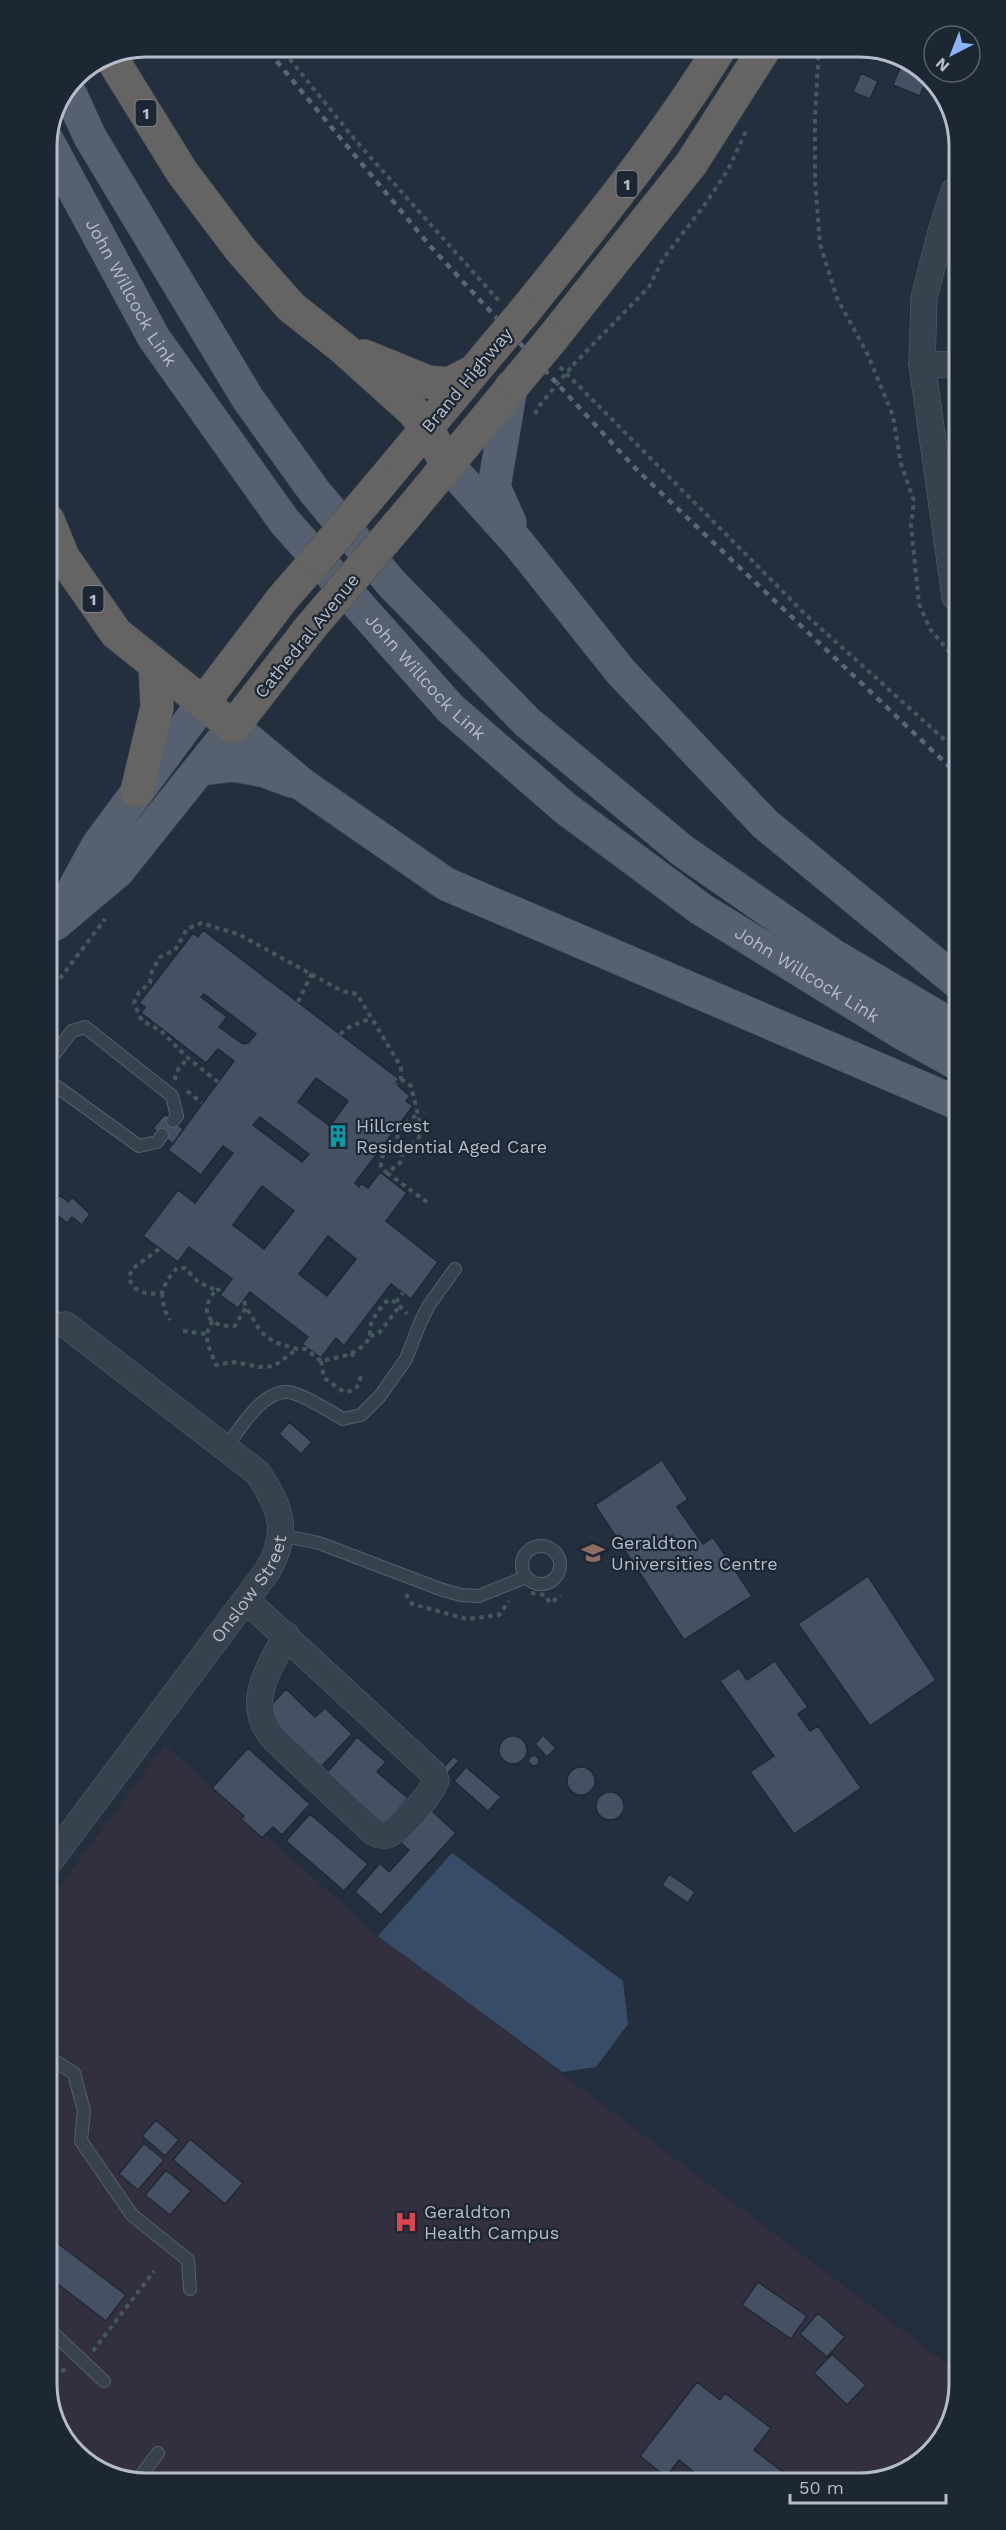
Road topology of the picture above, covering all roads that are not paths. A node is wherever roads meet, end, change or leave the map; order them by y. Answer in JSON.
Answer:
{"nodes":[{"id":1,"x":714,"y":57,"type":"edge"},
{"id":2,"x":759,"y":57,"type":"edge"},
{"id":3,"x":115,"y":63,"type":"edge"},
{"id":4,"x":72,"y":98,"type":"edge"},
{"id":5,"x":57,"y":159,"type":"edge"},
{"id":6,"x":949,"y":206,"type":"edge"},
{"id":7,"x":343,"y":348,"type":"junction"},
{"id":8,"x":482,"y":361,"type":"junction"},
{"id":9,"x":922,"y":364,"type":"junction"},
{"id":10,"x":949,"y":365,"type":"edge"},
{"id":11,"x":514,"y":384,"type":"junction"},
{"id":12,"x":426,"y":427,"type":"junction"},
{"id":13,"x":447,"y":464,"type":"junction"},
{"id":14,"x":57,"y":542,"type":"edge"},
{"id":15,"x":519,"y":544,"type":"junction"},
{"id":16,"x":949,"y":555,"type":"edge"},
{"id":17,"x":155,"y":666,"type":"junction"},
{"id":18,"x":203,"y":703,"type":"junction"},
{"id":19,"x":233,"y":726,"type":"junction"},
{"id":20,"x":200,"y":769,"type":"junction"},
{"id":21,"x":303,"y":785,"type":"junction"},
{"id":22,"x":137,"y":791,"type":"junction"},
{"id":23,"x":57,"y":919,"type":"edge"},
{"id":24,"x":57,"y":924,"type":"edge"},
{"id":25,"x":949,"y":975,"type":"edge"},
{"id":26,"x":949,"y":1024,"type":"edge"},
{"id":27,"x":57,"y":1051,"type":"edge"},
{"id":28,"x":949,"y":1059,"type":"edge"},
{"id":29,"x":57,"y":1087,"type":"edge"},
{"id":30,"x":949,"y":1100,"type":"edge"},
{"id":31,"x":173,"y":1121,"type":"dead end"},
{"id":32,"x":162,"y":1135,"type":"dead end"},
{"id":33,"x":455,"y":1269,"type":"dead end"},
{"id":34,"x":57,"y":1323,"type":"edge"},
{"id":35,"x":226,"y":1448,"type":"junction"},
{"id":36,"x":280,"y":1535,"type":"junction"},
{"id":37,"x":526,"y":1576,"type":"dead end"},
{"id":38,"x":246,"y":1600,"type":"junction"},
{"id":39,"x":286,"y":1635,"type":"junction"},
{"id":40,"x":57,"y":1852,"type":"edge"},
{"id":41,"x":57,"y":2063,"type":"edge"},
{"id":42,"x":190,"y":2289,"type":"dead end"},
{"id":43,"x":57,"y":2338,"type":"edge"},
{"id":44,"x":104,"y":2381,"type":"dead end"},
{"id":45,"x":158,"y":2453,"type":"dead end"},
{"id":46,"x":143,"y":2473,"type":"edge"}],
"edges":[{"from":1,"to":8,"type":"highway","name":"Brand Highway","number":"1","bridge":true},
{"from":2,"to":11,"type":"highway","name":"Cathedral Avenue","number":"1","bridge":true},
{"from":3,"to":7,"type":"highway","number":"1"},
{"from":4,"to":26,"type":"main road","name":"John Willcock Link"},
{"from":5,"to":28,"type":"main road","name":"John Willcock Link"},
{"from":6,"to":9,"type":"street"},
{"from":7,"to":8,"type":"highway","number":"1"},
{"from":7,"to":12,"type":"highway","number":"1"},
{"from":8,"to":12,"type":"highway","name":"Brand Highway","number":"1"},
{"from":9,"to":10,"type":"street"},
{"from":9,"to":16,"type":"street"},
{"from":11,"to":13,"type":"highway","name":"Cathedral Avenue","number":"1"},
{"from":11,"to":15,"type":"main road"},
{"from":12,"to":13,"type":"highway"},
{"from":12,"to":18,"type":"highway","name":"Brand Highway","number":"1","bridge":true},
{"from":13,"to":15,"type":"main road"},
{"from":13,"to":19,"type":"highway","name":"Cathedral Avenue","number":"1","bridge":true},
{"from":14,"to":17,"type":"highway","number":"1"},
{"from":15,"to":25,"type":"main road"},
{"from":17,"to":18,"type":"highway","number":"1"},
{"from":17,"to":22,"type":"highway"},
{"from":18,"to":19,"type":"highway","number":"1"},
{"from":18,"to":22,"type":"main road","name":"Cathedral Avenue"},
{"from":19,"to":20,"type":"main road","name":"Cathedral Avenue"},
{"from":19,"to":21,"type":"main road"},
{"from":20,"to":21,"type":"main road"},
{"from":20,"to":24,"type":"main road","name":"Cathedral Avenue"},
{"from":21,"to":30,"type":"main road"},
{"from":22,"to":23,"type":"main road","name":"Cathedral Avenue"},
{"from":27,"to":31,"type":"lane"},
{"from":29,"to":32,"type":"lane"},
{"from":33,"to":35,"type":"lane"},
{"from":34,"to":35,"type":"street","name":"Onslow Street"},
{"from":35,"to":36,"type":"street","name":"Onslow Street"},
{"from":36,"to":37,"type":"lane"},
{"from":36,"to":38,"type":"street","name":"Onslow Street"},
{"from":38,"to":39,"type":"street"},
{"from":38,"to":40,"type":"street","name":"Onslow Street"},
{"from":39,"to":39,"type":"street"},
{"from":41,"to":42,"type":"lane"},
{"from":43,"to":44,"type":"lane"},
{"from":45,"to":46,"type":"lane"}]}
